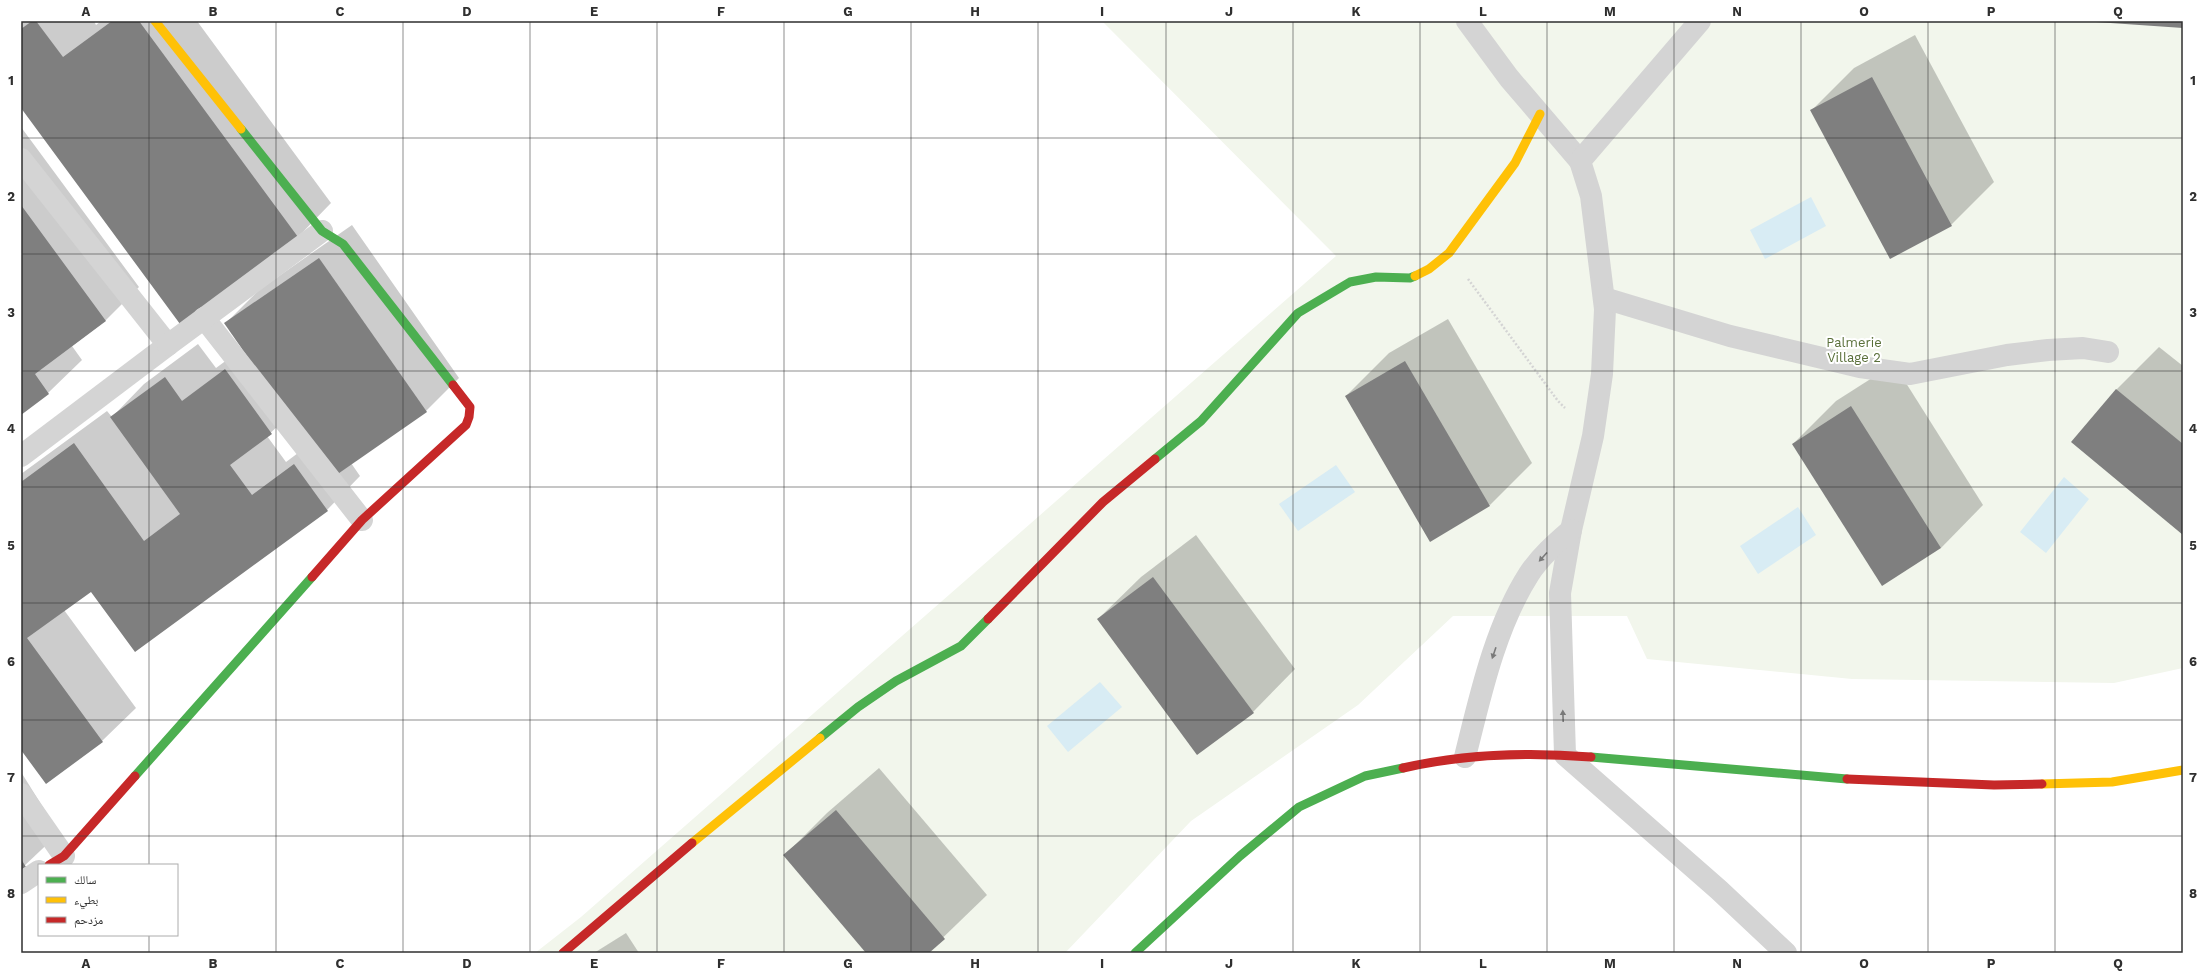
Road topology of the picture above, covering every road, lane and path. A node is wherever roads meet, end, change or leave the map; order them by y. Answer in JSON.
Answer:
{"nodes":[{"id":1,"x":155,"y":21,"type":"edge"},
{"id":2,"x":1468,"y":21,"type":"edge"},
{"id":3,"x":1700,"y":21,"type":"edge"},
{"id":4,"x":1540,"y":114,"type":"junction"},
{"id":5,"x":21,"y":159,"type":"edge"},
{"id":6,"x":1580,"y":161,"type":"junction"},
{"id":7,"x":322,"y":231,"type":"junction"},
{"id":8,"x":1449,"y":253,"type":"junction"},
{"id":9,"x":1604,"y":298,"type":"junction"},
{"id":10,"x":204,"y":318,"type":"junction"},
{"id":11,"x":168,"y":345,"type":"junction"},
{"id":12,"x":2108,"y":352,"type":"dead end"},
{"id":13,"x":1596,"y":417,"type":"junction"},
{"id":14,"x":21,"y":456,"type":"edge"},
{"id":15,"x":362,"y":520,"type":"junction"},
{"id":16,"x":1571,"y":530,"type":"junction"},
{"id":17,"x":1565,"y":755,"type":"junction"},
{"id":18,"x":1465,"y":757,"type":"junction"},
{"id":19,"x":2183,"y":770,"type":"edge"},
{"id":20,"x":21,"y":794,"type":"edge"},
{"id":21,"x":56,"y":860,"type":"edge"},
{"id":22,"x":38,"y":872,"type":"edge"},
{"id":23,"x":21,"y":883,"type":"edge"},
{"id":24,"x":564,"y":953,"type":"edge"},
{"id":25,"x":1135,"y":953,"type":"edge"},
{"id":26,"x":1786,"y":953,"type":"edge"}],
"edges":[{"from":1,"to":7,"type":"street"},
{"from":2,"to":4,"type":"street"},
{"from":3,"to":6,"type":"street"},
{"from":4,"to":6,"type":"street"},
{"from":4,"to":8,"type":"street"},
{"from":5,"to":11,"type":"street"},
{"from":6,"to":9,"type":"street"},
{"from":7,"to":10,"type":"street"},
{"from":7,"to":15,"type":"street"},
{"from":8,"to":13,"type":"path"},
{"from":8,"to":24,"type":"street"},
{"from":9,"to":12,"type":"street"},
{"from":9,"to":13,"type":"street"},
{"from":10,"to":11,"type":"street"},
{"from":10,"to":15,"type":"street"},
{"from":11,"to":14,"type":"street"},
{"from":13,"to":16,"type":"street"},
{"from":15,"to":21,"type":"street"},
{"from":17,"to":16,"type":"street","one_way":true},
{"from":16,"to":18,"type":"street","one_way":true},
{"from":17,"to":18,"type":"street"},
{"from":17,"to":19,"type":"street"},
{"from":17,"to":26,"type":"street"},
{"from":18,"to":25,"type":"street"},
{"from":20,"to":21,"type":"street"},
{"from":22,"to":23,"type":"street"}]}
